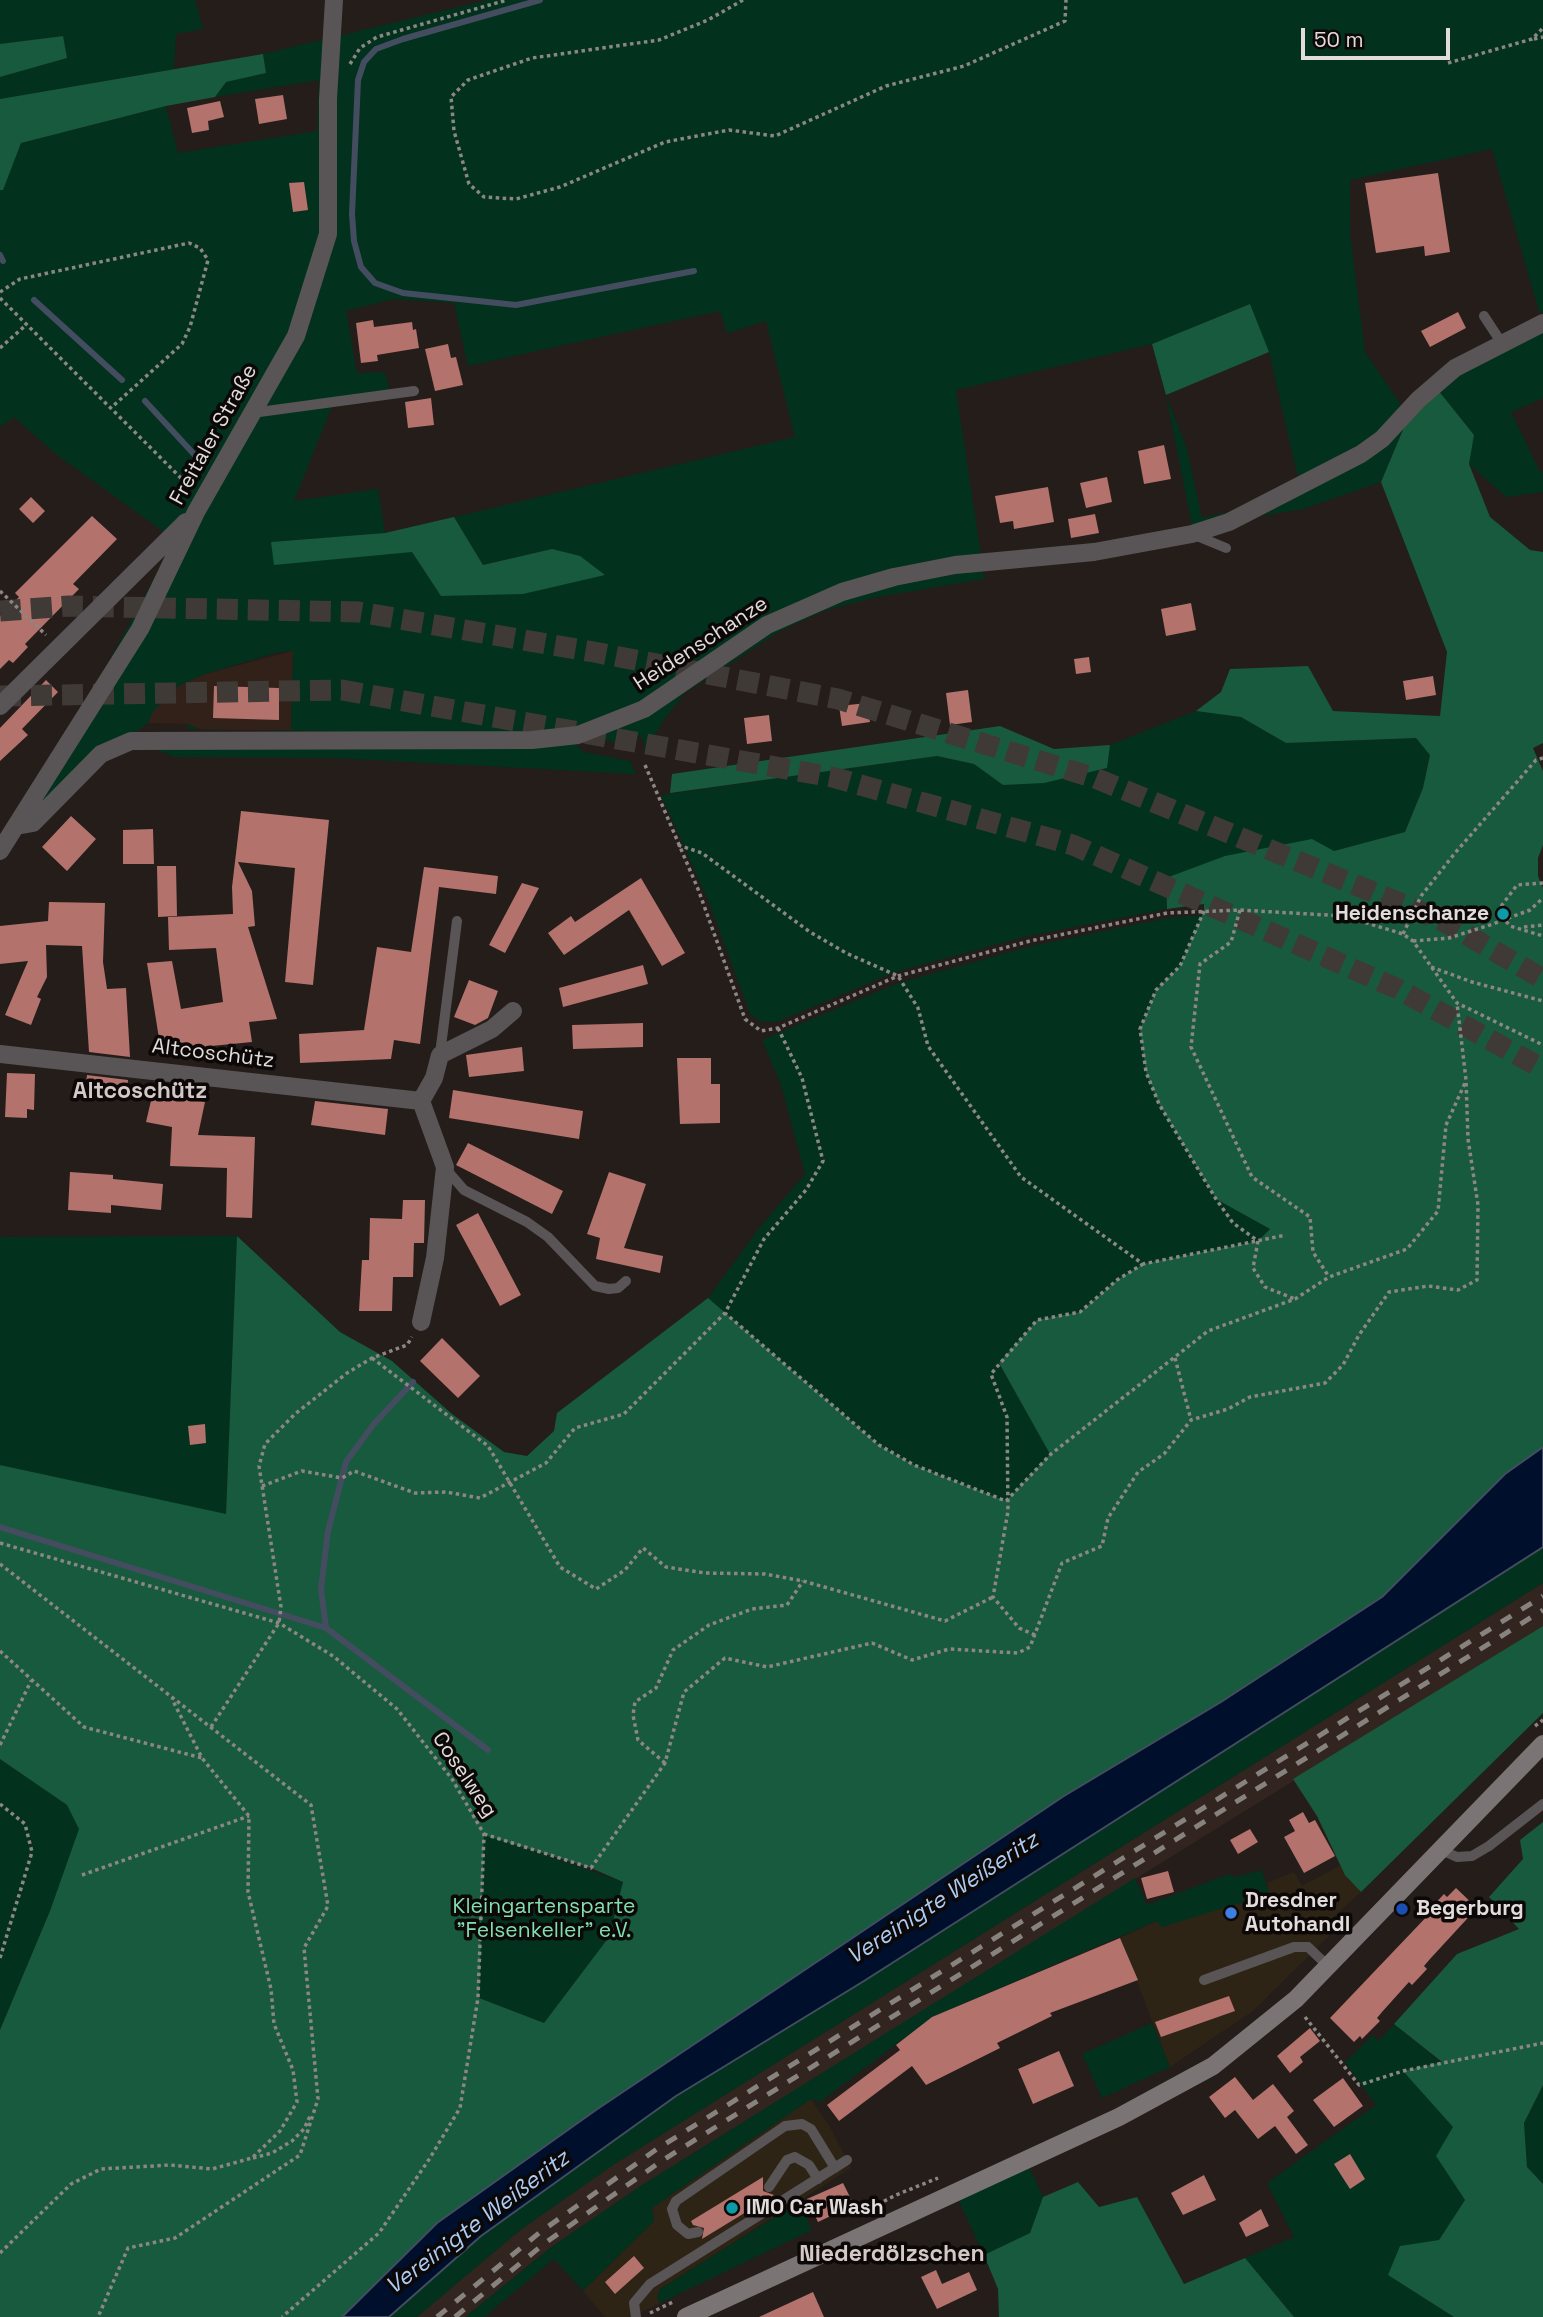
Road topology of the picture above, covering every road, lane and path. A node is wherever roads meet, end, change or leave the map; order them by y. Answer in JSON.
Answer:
{"nodes":[{"id":1,"x":334,"y":0,"type":"edge"},
{"id":2,"x":507,"y":0,"type":"edge"},
{"id":3,"x":743,"y":0,"type":"edge"},
{"id":4,"x":1066,"y":0,"type":"edge"},
{"id":5,"x":1543,"y":27,"type":"edge"},
{"id":6,"x":1543,"y":37,"type":"edge"},
{"id":7,"x":1532,"y":39,"type":"junction"},
{"id":8,"x":1448,"y":63,"type":"dead end"},
{"id":9,"x":348,"y":66,"type":"dead end"},
{"id":10,"x":0,"y":292,"type":"edge"},
{"id":11,"x":0,"y":298,"type":"edge"},
{"id":12,"x":1484,"y":316,"type":"dead end"},
{"id":13,"x":1543,"y":323,"type":"edge"},
{"id":14,"x":26,"y":325,"type":"junction"},
{"id":15,"x":1501,"y":342,"type":"junction"},
{"id":16,"x":0,"y":348,"type":"edge"},
{"id":17,"x":414,"y":390,"type":"dead end"},
{"id":18,"x":112,"y":407,"type":"junction"},
{"id":19,"x":251,"y":413,"type":"junction"},
{"id":20,"x":206,"y":493,"type":"junction"},
{"id":21,"x":196,"y":512,"type":"junction"},
{"id":22,"x":1192,"y":534,"type":"junction"},
{"id":23,"x":1226,"y":548,"type":"dead end"},
{"id":24,"x":0,"y":591,"type":"edge"},
{"id":25,"x":58,"y":647,"type":"junction"},
{"id":26,"x":0,"y":706,"type":"edge"},
{"id":27,"x":1543,"y":758,"type":"edge"},
{"id":28,"x":645,"y":765,"type":"dead end"},
{"id":29,"x":16,"y":827,"type":"junction"},
{"id":30,"x":678,"y":845,"type":"junction"},
{"id":31,"x":0,"y":851,"type":"edge"},
{"id":32,"x":1543,"y":883,"type":"edge"},
{"id":33,"x":1543,"y":898,"type":"edge"},
{"id":34,"x":1240,"y":909,"type":"junction"},
{"id":35,"x":1204,"y":911,"type":"junction"},
{"id":36,"x":1503,"y":918,"type":"junction"},
{"id":37,"x":457,"y":921,"type":"dead end"},
{"id":38,"x":1543,"y":925,"type":"edge"},
{"id":39,"x":1522,"y":927,"type":"junction"},
{"id":40,"x":1403,"y":934,"type":"junction"},
{"id":41,"x":1543,"y":936,"type":"edge"},
{"id":42,"x":1413,"y":941,"type":"junction"},
{"id":43,"x":1429,"y":966,"type":"junction"},
{"id":44,"x":898,"y":976,"type":"junction"},
{"id":45,"x":1543,"y":1002,"type":"edge"},
{"id":46,"x":1457,"y":1003,"type":"junction"},
{"id":47,"x":513,"y":1011,"type":"dead end"},
{"id":48,"x":778,"y":1028,"type":"junction"},
{"id":49,"x":1543,"y":1045,"type":"edge"},
{"id":50,"x":0,"y":1054,"type":"edge"},
{"id":51,"x":440,"y":1055,"type":"junction"},
{"id":52,"x":1466,"y":1080,"type":"junction"},
{"id":53,"x":421,"y":1101,"type":"junction"},
{"id":54,"x":445,"y":1167,"type":"junction"},
{"id":55,"x":1286,"y":1235,"type":"dead end"},
{"id":56,"x":1258,"y":1241,"type":"junction"},
{"id":57,"x":1143,"y":1265,"type":"junction"},
{"id":58,"x":1329,"y":1277,"type":"junction"},
{"id":59,"x":626,"y":1282,"type":"dead end"},
{"id":60,"x":1295,"y":1299,"type":"junction"},
{"id":61,"x":725,"y":1313,"type":"junction"},
{"id":62,"x":421,"y":1322,"type":"dead end"},
{"id":63,"x":407,"y":1345,"type":"dead end"},
{"id":64,"x":1175,"y":1357,"type":"junction"},
{"id":65,"x":372,"y":1358,"type":"junction"},
{"id":66,"x":1191,"y":1420,"type":"junction"},
{"id":67,"x":511,"y":1483,"type":"junction"},
{"id":68,"x":262,"y":1486,"type":"junction"},
{"id":69,"x":1006,"y":1501,"type":"junction"},
{"id":70,"x":0,"y":1543,"type":"edge"},
{"id":71,"x":0,"y":1564,"type":"edge"},
{"id":72,"x":803,"y":1581,"type":"junction"},
{"id":73,"x":993,"y":1597,"type":"junction"},
{"id":74,"x":279,"y":1623,"type":"junction"},
{"id":75,"x":1035,"y":1635,"type":"junction"},
{"id":76,"x":0,"y":1651,"type":"edge"},
{"id":77,"x":31,"y":1681,"type":"junction"},
{"id":78,"x":170,"y":1696,"type":"junction"},
{"id":79,"x":211,"y":1727,"type":"junction"},
{"id":80,"x":1543,"y":1744,"type":"edge"},
{"id":81,"x":0,"y":1745,"type":"edge"},
{"id":82,"x":202,"y":1758,"type":"junction"},
{"id":83,"x":665,"y":1763,"type":"junction"},
{"id":84,"x":0,"y":1804,"type":"edge"},
{"id":85,"x":1543,"y":1804,"type":"edge"},
{"id":86,"x":249,"y":1816,"type":"junction"},
{"id":87,"x":484,"y":1834,"type":"junction"},
{"id":88,"x":1441,"y":1850,"type":"junction"},
{"id":89,"x":82,"y":1875,"type":"dead end"},
{"id":90,"x":0,"y":1958,"type":"edge"},
{"id":91,"x":1329,"y":1967,"type":"junction"},
{"id":92,"x":1204,"y":1980,"type":"dead end"},
{"id":93,"x":1305,"y":2017,"type":"dead end"},
{"id":94,"x":1543,"y":2043,"type":"edge"},
{"id":95,"x":318,"y":2099,"type":"junction"},
{"id":96,"x":252,"y":2158,"type":"junction"},
{"id":97,"x":847,"y":2160,"type":"dead end"},
{"id":98,"x":835,"y":2168,"type":"junction"},
{"id":99,"x":942,"y":2177,"type":"dead end"},
{"id":100,"x":818,"y":2179,"type":"junction"},
{"id":101,"x":769,"y":2187,"type":"dead end"},
{"id":102,"x":858,"y":2215,"type":"dead end"},
{"id":103,"x":698,"y":2232,"type":"dead end"},
{"id":104,"x":0,"y":2253,"type":"edge"},
{"id":105,"x":686,"y":2296,"type":"dead end"},
{"id":106,"x":98,"y":2317,"type":"edge"},
{"id":107,"x":282,"y":2317,"type":"edge"},
{"id":108,"x":636,"y":2317,"type":"edge"},
{"id":109,"x":642,"y":2317,"type":"edge"},
{"id":110,"x":686,"y":2317,"type":"edge"}],
"edges":[{"from":1,"to":19,"type":"street","name":"Freitaler Straße"},
{"from":2,"to":9,"type":"path"},
{"from":3,"to":4,"type":"path"},
{"from":5,"to":7,"type":"path"},
{"from":6,"to":7,"type":"path"},
{"from":7,"to":8,"type":"path"},
{"from":10,"to":18,"type":"path"},
{"from":11,"to":14,"type":"path"},
{"from":12,"to":15,"type":"lane"},
{"from":13,"to":15,"type":"street","name":"Heidenschanze"},
{"from":14,"to":16,"type":"path"},
{"from":14,"to":18,"type":"path"},
{"from":15,"to":22,"type":"street","name":"Heidenschanze"},
{"from":17,"to":19,"type":"lane"},
{"from":18,"to":20,"type":"path"},
{"from":19,"to":20,"type":"street","name":"Freitaler Straße"},
{"from":20,"to":21,"type":"street","name":"Freitaler Straße"},
{"from":21,"to":25,"type":"street"},
{"from":21,"to":29,"type":"street","name":"Freitaler Straße"},
{"from":22,"to":23,"type":"lane"},
{"from":22,"to":29,"type":"street","name":"Heidenschanze"},
{"from":24,"to":25,"type":"path"},
{"from":25,"to":26,"type":"street"},
{"from":27,"to":40,"type":"path"},
{"from":28,"to":30,"type":"path"},
{"from":29,"to":31,"type":"street","name":"Freitaler Straße"},
{"from":30,"to":44,"type":"path"},
{"from":30,"to":48,"type":"path"},
{"from":32,"to":36,"type":"path"},
{"from":33,"to":36,"type":"path"},
{"from":34,"to":35,"type":"path"},
{"from":34,"to":40,"type":"path"},
{"from":34,"to":58,"type":"path"},
{"from":35,"to":44,"type":"path"},
{"from":35,"to":56,"type":"path"},
{"from":36,"to":39,"type":"path"},
{"from":36,"to":42,"type":"path"},
{"from":37,"to":51,"type":"lane"},
{"from":38,"to":39,"type":"path"},
{"from":39,"to":41,"type":"path"},
{"from":40,"to":42,"type":"path"},
{"from":42,"to":43,"type":"path"},
{"from":43,"to":45,"type":"path"},
{"from":43,"to":46,"type":"path"},
{"from":44,"to":48,"type":"path"},
{"from":44,"to":57,"type":"path"},
{"from":46,"to":49,"type":"path"},
{"from":46,"to":52,"type":"path"},
{"from":47,"to":51,"type":"street"},
{"from":48,"to":61,"type":"path"},
{"from":50,"to":53,"type":"street","name":"Altcoschütz"},
{"from":51,"to":53,"type":"street"},
{"from":52,"to":58,"type":"path"},
{"from":52,"to":66,"type":"path"},
{"from":53,"to":54,"type":"street"},
{"from":54,"to":59,"type":"lane"},
{"from":54,"to":62,"type":"street"},
{"from":55,"to":56,"type":"path"},
{"from":56,"to":57,"type":"path"},
{"from":56,"to":60,"type":"path"},
{"from":57,"to":69,"type":"path"},
{"from":58,"to":60,"type":"path"},
{"from":60,"to":64,"type":"path"},
{"from":61,"to":67,"type":"path"},
{"from":61,"to":69,"type":"path"},
{"from":63,"to":65,"type":"path"},
{"from":64,"to":66,"type":"path"},
{"from":64,"to":69,"type":"path"},
{"from":65,"to":67,"type":"path"},
{"from":65,"to":68,"type":"path"},
{"from":66,"to":75,"type":"path"},
{"from":67,"to":68,"type":"path"},
{"from":67,"to":72,"type":"path"},
{"from":68,"to":74,"type":"path"},
{"from":69,"to":73,"type":"path"},
{"from":70,"to":74,"type":"path","name":"Coselweg"},
{"from":71,"to":78,"type":"path"},
{"from":72,"to":73,"type":"path"},
{"from":72,"to":83,"type":"path"},
{"from":73,"to":75,"type":"path"},
{"from":74,"to":79,"type":"path"},
{"from":74,"to":87,"type":"path","name":"Coselweg"},
{"from":75,"to":83,"type":"path"},
{"from":76,"to":77,"type":"path"},
{"from":77,"to":81,"type":"path"},
{"from":77,"to":82,"type":"path"},
{"from":78,"to":79,"type":"path"},
{"from":78,"to":82,"type":"path"},
{"from":79,"to":95,"type":"path"},
{"from":80,"to":88,"type":"main road"},
{"from":82,"to":86,"type":"path"},
{"from":83,"to":87,"type":"path"},
{"from":84,"to":90,"type":"path"},
{"from":85,"to":88,"type":"lane"},
{"from":86,"to":89,"type":"path"},
{"from":86,"to":96,"type":"path"},
{"from":87,"to":107,"type":"path","name":"Coselweg"},
{"from":88,"to":91,"type":"main road"},
{"from":91,"to":92,"type":"lane"},
{"from":91,"to":110,"type":"main road"},
{"from":93,"to":94,"type":"path"},
{"from":95,"to":96,"type":"path"},
{"from":95,"to":106,"type":"path"},
{"from":96,"to":104,"type":"path"},
{"from":97,"to":98,"type":"lane"},
{"from":98,"to":100,"type":"lane"},
{"from":98,"to":103,"type":"lane"},
{"from":99,"to":102,"type":"path"},
{"from":100,"to":101,"type":"lane"},
{"from":100,"to":108,"type":"lane"},
{"from":105,"to":109,"type":"path"}]}
